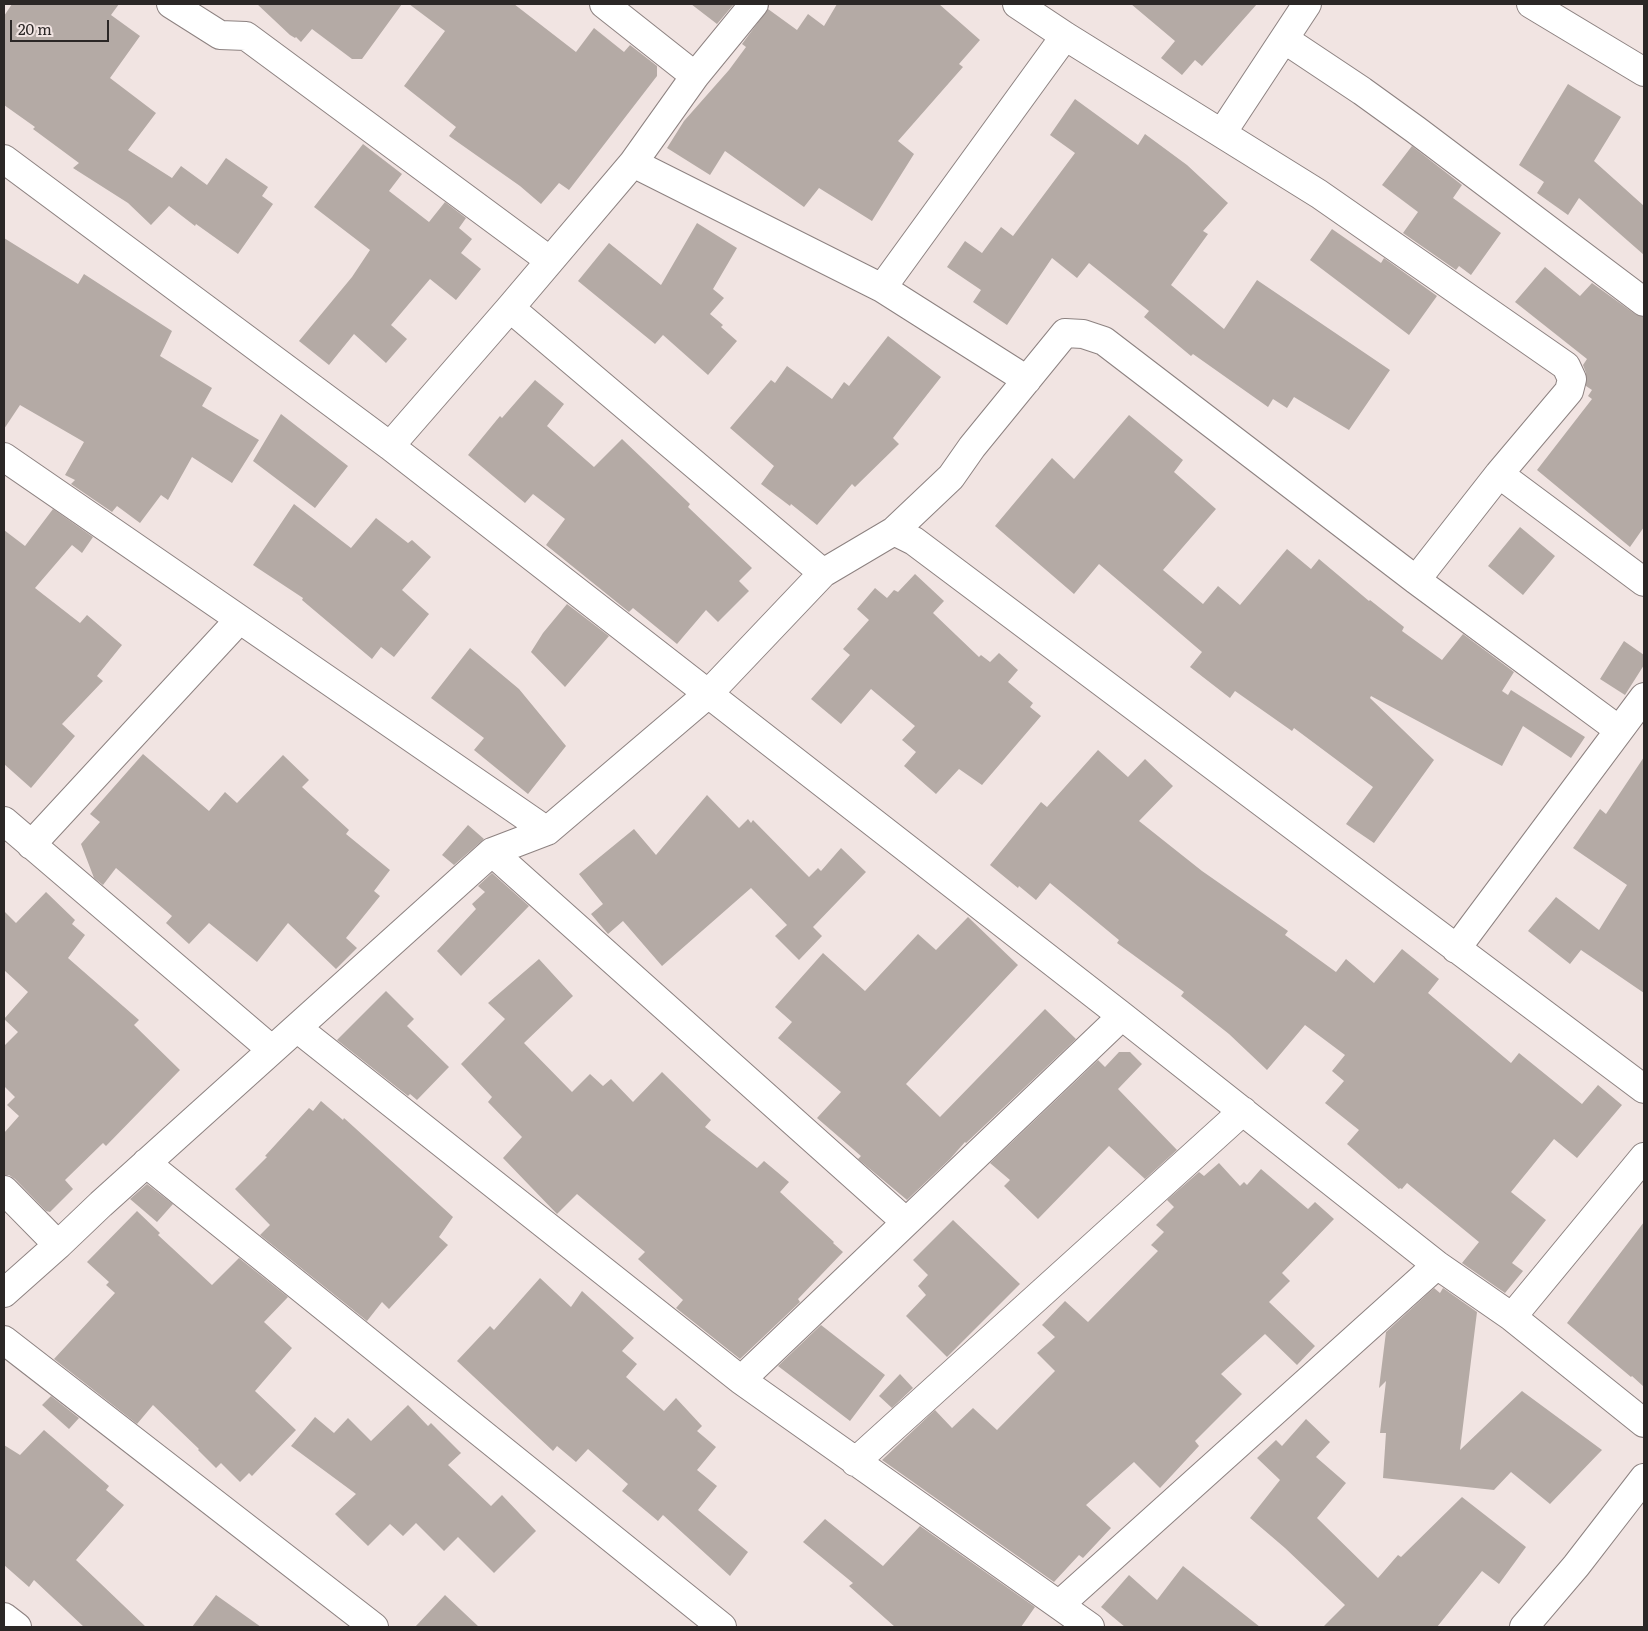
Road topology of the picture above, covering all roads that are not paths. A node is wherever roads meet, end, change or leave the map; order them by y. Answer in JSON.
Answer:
{"nodes":[{"id":1,"x":172,"y":4,"type":"edge"},
{"id":2,"x":604,"y":4,"type":"edge"},
{"id":3,"x":754,"y":4,"type":"edge"},
{"id":4,"x":1016,"y":4,"type":"edge"},
{"id":5,"x":1307,"y":4,"type":"edge"},
{"id":6,"x":1531,"y":4,"type":"edge"},
{"id":7,"x":1065,"y":36,"type":"junction"},
{"id":8,"x":1284,"y":39,"type":"junction"},
{"id":9,"x":1644,"y":72,"type":"edge"},
{"id":10,"x":696,"y":76,"type":"junction"},
{"id":11,"x":1222,"y":134,"type":"junction"},
{"id":12,"x":4,"y":159,"type":"edge"},
{"id":13,"x":633,"y":163,"type":"junction"},
{"id":14,"x":549,"y":260,"type":"junction"},
{"id":15,"x":882,"y":288,"type":"junction"},
{"id":16,"x":1644,"y":302,"type":"edge"},
{"id":17,"x":510,"y":308,"type":"junction"},
{"id":18,"x":1027,"y":380,"type":"junction"},
{"id":19,"x":390,"y":446,"type":"junction"},
{"id":20,"x":4,"y":457,"type":"edge"},
{"id":21,"x":1499,"y":474,"type":"junction"},
{"id":22,"x":894,"y":531,"type":"junction"},
{"id":23,"x":823,"y":573,"type":"junction"},
{"id":24,"x":1416,"y":580,"type":"junction"},
{"id":25,"x":1644,"y":582,"type":"edge"},
{"id":26,"x":239,"y":620,"type":"junction"},
{"id":27,"x":708,"y":694,"type":"junction"},
{"id":28,"x":1644,"y":697,"type":"edge"},
{"id":29,"x":1619,"y":730,"type":"junction"},
{"id":30,"x":4,"y":821,"type":"edge"},
{"id":31,"x":547,"y":831,"type":"junction"},
{"id":32,"x":31,"y":845,"type":"junction"},
{"id":33,"x":492,"y":852,"type":"junction"},
{"id":34,"x":1456,"y":949,"type":"junction"},
{"id":35,"x":1122,"y":1016,"type":"junction"},
{"id":36,"x":296,"y":1028,"type":"junction"},
{"id":37,"x":272,"y":1050,"type":"junction"},
{"id":38,"x":1644,"y":1089,"type":"edge"},
{"id":39,"x":1243,"y":1111,"type":"junction"},
{"id":40,"x":1644,"y":1157,"type":"edge"},
{"id":41,"x":146,"y":1163,"type":"junction"},
{"id":42,"x":4,"y":1190,"type":"edge"},
{"id":43,"x":906,"y":1222,"type":"junction"},
{"id":44,"x":58,"y":1245,"type":"junction"},
{"id":45,"x":1437,"y":1265,"type":"junction"},
{"id":46,"x":4,"y":1293,"type":"edge"},
{"id":47,"x":1512,"y":1317,"type":"junction"},
{"id":48,"x":4,"y":1340,"type":"edge"},
{"id":49,"x":741,"y":1380,"type":"junction"},
{"id":50,"x":1644,"y":1423,"type":"edge"},
{"id":51,"x":855,"y":1462,"type":"junction"},
{"id":52,"x":1644,"y":1478,"type":"edge"},
{"id":53,"x":1059,"y":1605,"type":"junction"},
{"id":54,"x":4,"y":1617,"type":"edge"},
{"id":55,"x":17,"y":1627,"type":"edge"},
{"id":56,"x":374,"y":1627,"type":"edge"},
{"id":57,"x":722,"y":1627,"type":"edge"},
{"id":58,"x":1090,"y":1627,"type":"edge"},
{"id":59,"x":1524,"y":1627,"type":"edge"}],
"edges":[{"from":1,"to":14,"type":"street"},
{"from":2,"to":10,"type":"street"},
{"from":3,"to":10,"type":"street"},
{"from":4,"to":7,"type":"street"},
{"from":5,"to":8,"type":"street"},
{"from":6,"to":9,"type":"street"},
{"from":7,"to":11,"type":"street"},
{"from":7,"to":15,"type":"street"},
{"from":8,"to":11,"type":"street"},
{"from":8,"to":16,"type":"street"},
{"from":10,"to":13,"type":"street"},
{"from":11,"to":21,"type":"street"},
{"from":12,"to":19,"type":"street"},
{"from":13,"to":14,"type":"street"},
{"from":13,"to":15,"type":"street"},
{"from":14,"to":17,"type":"street"},
{"from":15,"to":18,"type":"street"},
{"from":17,"to":19,"type":"street"},
{"from":17,"to":23,"type":"street"},
{"from":18,"to":22,"type":"street"},
{"from":18,"to":24,"type":"street"},
{"from":19,"to":27,"type":"street"},
{"from":20,"to":26,"type":"street"},
{"from":21,"to":24,"type":"street"},
{"from":21,"to":25,"type":"street"},
{"from":22,"to":23,"type":"street"},
{"from":22,"to":34,"type":"street"},
{"from":23,"to":27,"type":"street"},
{"from":24,"to":29,"type":"street"},
{"from":26,"to":31,"type":"street"},
{"from":26,"to":32,"type":"street"},
{"from":27,"to":31,"type":"street"},
{"from":27,"to":35,"type":"street"},
{"from":28,"to":29,"type":"street"},
{"from":29,"to":34,"type":"street"},
{"from":30,"to":32,"type":"street"},
{"from":31,"to":33,"type":"street"},
{"from":32,"to":37,"type":"street"},
{"from":33,"to":36,"type":"street"},
{"from":33,"to":43,"type":"street"},
{"from":34,"to":38,"type":"street"},
{"from":35,"to":39,"type":"street"},
{"from":35,"to":43,"type":"street"},
{"from":36,"to":37,"type":"street"},
{"from":36,"to":49,"type":"street"},
{"from":37,"to":41,"type":"street"},
{"from":39,"to":45,"type":"street"},
{"from":39,"to":51,"type":"street"},
{"from":40,"to":47,"type":"street"},
{"from":41,"to":44,"type":"street"},
{"from":41,"to":57,"type":"street"},
{"from":42,"to":44,"type":"street"},
{"from":43,"to":49,"type":"street"},
{"from":44,"to":46,"type":"street"},
{"from":45,"to":47,"type":"street"},
{"from":45,"to":53,"type":"street"},
{"from":47,"to":50,"type":"street"},
{"from":48,"to":56,"type":"street"},
{"from":49,"to":51,"type":"street"},
{"from":51,"to":53,"type":"street"},
{"from":52,"to":59,"type":"street"},
{"from":53,"to":58,"type":"street"},
{"from":54,"to":55,"type":"street"}]}
